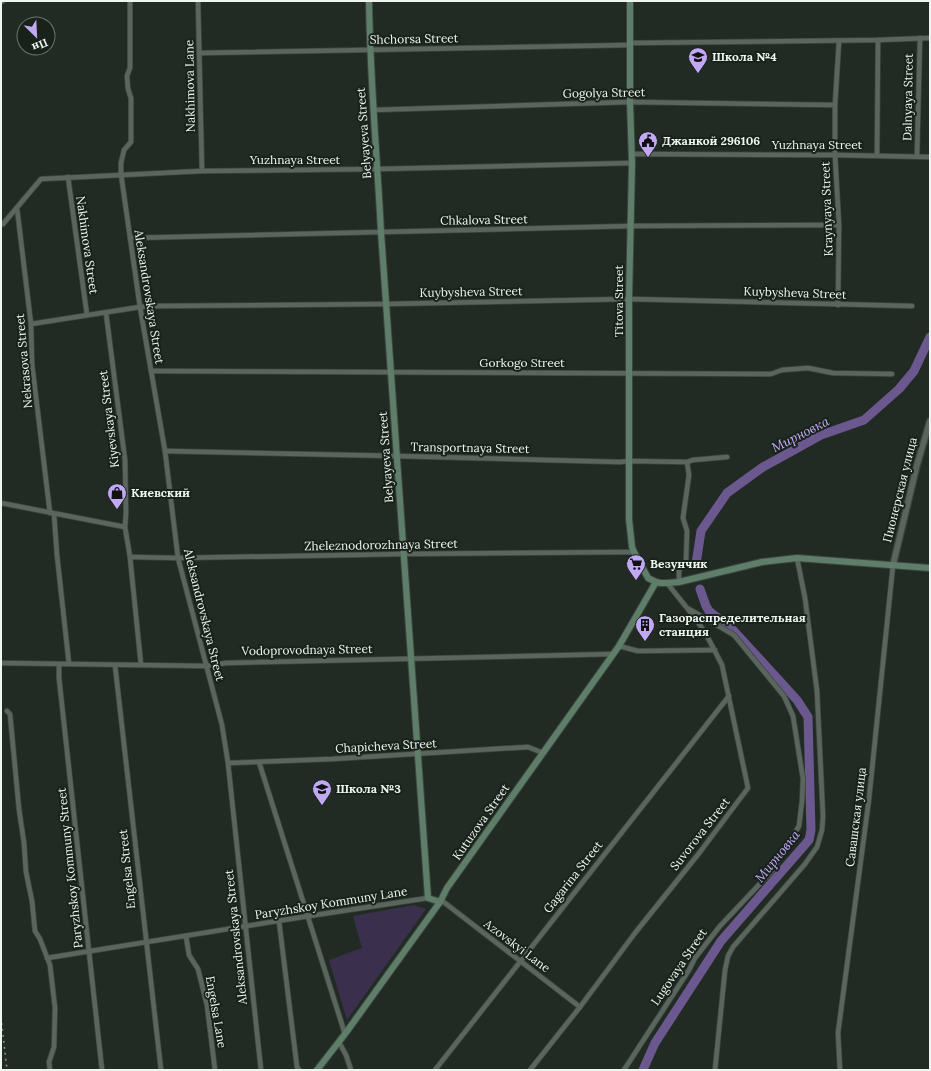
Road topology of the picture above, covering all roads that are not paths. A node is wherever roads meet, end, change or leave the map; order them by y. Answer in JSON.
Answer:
{"nodes":[{"id":1,"x":130,"y":1,"type":"edge"},
{"id":2,"x":198,"y":1,"type":"edge"},
{"id":3,"x":369,"y":1,"type":"edge"},
{"id":4,"x":630,"y":1,"type":"edge"},
{"id":5,"x":920,"y":38,"type":"junction"},
{"id":6,"x":930,"y":38,"type":"edge"},
{"id":7,"x":878,"y":40,"type":"junction"},
{"id":8,"x":840,"y":41,"type":"junction"},
{"id":9,"x":630,"y":44,"type":"junction"},
{"id":10,"x":369,"y":50,"type":"junction"},
{"id":11,"x":199,"y":53,"type":"junction"},
{"id":12,"x":630,"y":102,"type":"junction"},
{"id":13,"x":835,"y":105,"type":"junction"},
{"id":14,"x":373,"y":110,"type":"junction"},
{"id":15,"x":632,"y":154,"type":"junction"},
{"id":16,"x":835,"y":155,"type":"junction"},
{"id":17,"x":877,"y":155,"type":"junction"},
{"id":18,"x":917,"y":156,"type":"junction"},
{"id":19,"x":930,"y":156,"type":"edge"},
{"id":20,"x":632,"y":163,"type":"junction"},
{"id":21,"x":378,"y":169,"type":"junction"},
{"id":22,"x":202,"y":171,"type":"junction"},
{"id":23,"x":121,"y":174,"type":"junction"},
{"id":24,"x":68,"y":177,"type":"junction"},
{"id":25,"x":17,"y":208,"type":"junction"},
{"id":26,"x":3,"y":224,"type":"dead end"},
{"id":27,"x":839,"y":225,"type":"junction"},
{"id":28,"x":630,"y":226,"type":"junction"},
{"id":29,"x":381,"y":232,"type":"junction"},
{"id":30,"x":130,"y":238,"type":"junction"},
{"id":31,"x":629,"y":299,"type":"junction"},
{"id":32,"x":386,"y":304,"type":"junction"},
{"id":33,"x":838,"y":305,"type":"junction"},
{"id":34,"x":912,"y":306,"type":"dead end"},
{"id":35,"x":140,"y":307,"type":"junction"},
{"id":36,"x":106,"y":312,"type":"junction"},
{"id":37,"x":87,"y":315,"type":"junction"},
{"id":38,"x":31,"y":324,"type":"junction"},
{"id":39,"x":151,"y":371,"type":"junction"},
{"id":40,"x":391,"y":372,"type":"junction"},
{"id":41,"x":630,"y":373,"type":"junction"},
{"id":42,"x":892,"y":374,"type":"dead end"},
{"id":43,"x":930,"y":421,"type":"edge"},
{"id":44,"x":165,"y":451,"type":"junction"},
{"id":45,"x":397,"y":456,"type":"junction"},
{"id":46,"x":727,"y":457,"type":"dead end"},
{"id":47,"x":629,"y":461,"type":"junction"},
{"id":48,"x":688,"y":462,"type":"junction"},
{"id":49,"x":1,"y":503,"type":"edge"},
{"id":50,"x":52,"y":513,"type":"junction"},
{"id":51,"x":125,"y":527,"type":"junction"},
{"id":52,"x":634,"y":552,"type":"junction"},
{"id":53,"x":404,"y":554,"type":"junction"},
{"id":54,"x":130,"y":558,"type":"junction"},
{"id":55,"x":178,"y":558,"type":"junction"},
{"id":56,"x":797,"y":558,"type":"junction"},
{"id":57,"x":893,"y":565,"type":"junction"},
{"id":58,"x":930,"y":568,"type":"edge"},
{"id":59,"x":656,"y":582,"type":"junction"},
{"id":60,"x":679,"y":582,"type":"junction"},
{"id":61,"x":666,"y":583,"type":"junction"},
{"id":62,"x":686,"y":607,"type":"junction"},
{"id":63,"x":619,"y":646,"type":"junction"},
{"id":64,"x":715,"y":650,"type":"junction"},
{"id":65,"x":614,"y":654,"type":"junction"},
{"id":66,"x":411,"y":658,"type":"junction"},
{"id":67,"x":1,"y":663,"type":"edge"},
{"id":68,"x":59,"y":664,"type":"junction"},
{"id":69,"x":69,"y":664,"type":"junction"},
{"id":70,"x":115,"y":665,"type":"junction"},
{"id":71,"x":141,"y":666,"type":"junction"},
{"id":72,"x":206,"y":666,"type":"junction"},
{"id":73,"x":728,"y":696,"type":"junction"},
{"id":74,"x":7,"y":711,"type":"dead end"},
{"id":75,"x":543,"y":753,"type":"junction"},
{"id":76,"x":418,"y":754,"type":"junction"},
{"id":77,"x":259,"y":762,"type":"junction"},
{"id":78,"x":228,"y":763,"type":"junction"},
{"id":79,"x":428,"y":898,"type":"junction"},
{"id":80,"x":441,"y":901,"type":"junction"},
{"id":81,"x":308,"y":916,"type":"junction"},
{"id":82,"x":280,"y":921,"type":"junction"},
{"id":83,"x":245,"y":926,"type":"junction"},
{"id":84,"x":186,"y":936,"type":"junction"},
{"id":85,"x":146,"y":942,"type":"junction"},
{"id":86,"x":88,"y":951,"type":"junction"},
{"id":87,"x":47,"y":958,"type":"junction"},
{"id":88,"x":520,"y":961,"type":"junction"},
{"id":89,"x":580,"y":1007,"type":"junction"},
{"id":90,"x":345,"y":1034,"type":"junction"},
{"id":91,"x":339,"y":1042,"type":"junction"},
{"id":92,"x":50,"y":1070,"type":"edge"},
{"id":93,"x":102,"y":1070,"type":"edge"},
{"id":94,"x":161,"y":1070,"type":"edge"},
{"id":95,"x":216,"y":1070,"type":"edge"},
{"id":96,"x":261,"y":1070,"type":"edge"},
{"id":97,"x":299,"y":1070,"type":"edge"},
{"id":98,"x":317,"y":1070,"type":"edge"},
{"id":99,"x":352,"y":1070,"type":"edge"},
{"id":100,"x":435,"y":1070,"type":"edge"},
{"id":101,"x":530,"y":1070,"type":"edge"},
{"id":102,"x":624,"y":1070,"type":"edge"},
{"id":103,"x":715,"y":1070,"type":"edge"},
{"id":104,"x":840,"y":1070,"type":"edge"}],
"edges":[{"from":1,"to":23,"type":"street","name":"Aleksandrovskaya Street"},
{"from":2,"to":11,"type":"street","name":"Nakhimova Lane"},
{"from":3,"to":10,"type":"main road","name":"Belyayeva Street"},
{"from":4,"to":9,"type":"main road","name":"Titova Street"},
{"from":5,"to":6,"type":"street","name":"Shchorsa Street"},
{"from":5,"to":7,"type":"street","name":"Shchorsa Street"},
{"from":5,"to":18,"type":"street","name":"Dalnyaya Street"},
{"from":7,"to":8,"type":"street","name":"Shchorsa Street"},
{"from":7,"to":17,"type":"street"},
{"from":8,"to":9,"type":"street","name":"Shchorsa Street"},
{"from":8,"to":13,"type":"street","name":"Kraynyaya Street"},
{"from":9,"to":10,"type":"street","name":"Shchorsa Street"},
{"from":9,"to":12,"type":"main road","name":"Titova Street"},
{"from":10,"to":11,"type":"street","name":"Shchorsa Street"},
{"from":10,"to":14,"type":"main road","name":"Belyayeva Street"},
{"from":11,"to":22,"type":"street","name":"Nakhimova Lane"},
{"from":12,"to":13,"type":"street","name":"Gogolya Street"},
{"from":12,"to":14,"type":"street","name":"Gogolya Street"},
{"from":12,"to":15,"type":"main road","name":"Titova Street"},
{"from":13,"to":16,"type":"street","name":"Kraynyaya Street"},
{"from":14,"to":21,"type":"main road","name":"Belyayeva Street"},
{"from":15,"to":16,"type":"street","name":"Yuzhnaya Street"},
{"from":15,"to":20,"type":"main road","name":"Titova Street"},
{"from":16,"to":17,"type":"street","name":"Yuzhnaya Street"},
{"from":16,"to":27,"type":"street","name":"Kraynyaya Street"},
{"from":17,"to":18,"type":"street","name":"Yuzhnaya Street"},
{"from":18,"to":19,"type":"street","name":"Yuzhnaya Street"},
{"from":20,"to":21,"type":"street","name":"Yuzhnaya Street"},
{"from":20,"to":28,"type":"main road","name":"Titova Street"},
{"from":21,"to":22,"type":"street","name":"Yuzhnaya Street"},
{"from":21,"to":29,"type":"main road","name":"Belyayeva Street"},
{"from":22,"to":23,"type":"street","name":"Yuzhnaya Street"},
{"from":23,"to":24,"type":"street","name":"Yuzhnaya Street"},
{"from":23,"to":30,"type":"street","name":"Aleksandrovskaya Street"},
{"from":24,"to":25,"type":"street","name":"Yuzhnaya Street"},
{"from":24,"to":37,"type":"street","name":"Nakhimova Street"},
{"from":25,"to":26,"type":"street","name":"Yuzhnaya Street"},
{"from":25,"to":38,"type":"street","name":"Nekrasova Street"},
{"from":27,"to":28,"type":"street","name":"Chkalova Street"},
{"from":27,"to":33,"type":"street","name":"Kraynyaya Street"},
{"from":28,"to":29,"type":"street","name":"Chkalova Street"},
{"from":28,"to":31,"type":"main road","name":"Titova Street"},
{"from":29,"to":30,"type":"street","name":"Chkalova Street"},
{"from":29,"to":32,"type":"main road","name":"Belyayeva Street"},
{"from":30,"to":35,"type":"street","name":"Aleksandrovskaya Street"},
{"from":31,"to":32,"type":"street","name":"Kuybysheva Street"},
{"from":31,"to":33,"type":"street","name":"Kuybysheva Street"},
{"from":31,"to":41,"type":"main road","name":"Titova Street"},
{"from":32,"to":35,"type":"street","name":"Kuybysheva Street"},
{"from":32,"to":40,"type":"main road","name":"Belyayeva Street"},
{"from":33,"to":34,"type":"street","name":"Kuybysheva Street"},
{"from":35,"to":36,"type":"street","name":"Kuybysheva Street"},
{"from":35,"to":39,"type":"street","name":"Aleksandrovskaya Street"},
{"from":36,"to":37,"type":"street","name":"Kuybysheva Street"},
{"from":36,"to":51,"type":"street","name":"Kiyevskaya Street"},
{"from":37,"to":38,"type":"street","name":"Kuybysheva Street"},
{"from":38,"to":50,"type":"street","name":"Nekrasova Street"},
{"from":39,"to":40,"type":"street","name":"Gorkogo Street"},
{"from":39,"to":44,"type":"street","name":"Aleksandrovskaya Street"},
{"from":40,"to":41,"type":"street","name":"Gorkogo Street"},
{"from":40,"to":45,"type":"main road","name":"Belyayeva Street"},
{"from":41,"to":42,"type":"street","name":"Gorkogo Street"},
{"from":41,"to":47,"type":"main road","name":"Titova Street"},
{"from":43,"to":57,"type":"street","name":"Пионерская улица"},
{"from":44,"to":45,"type":"street","name":"Transportnaya Street"},
{"from":44,"to":55,"type":"street","name":"Aleksandrovskaya Street"},
{"from":45,"to":47,"type":"street","name":"Transportnaya Street"},
{"from":45,"to":53,"type":"main road","name":"Belyayeva Street"},
{"from":46,"to":48,"type":"street","name":"Transportnaya Street"},
{"from":47,"to":48,"type":"street","name":"Transportnaya Street"},
{"from":47,"to":52,"type":"main road","name":"Titova Street"},
{"from":48,"to":60,"type":"street"},
{"from":49,"to":50,"type":"street"},
{"from":50,"to":51,"type":"street"},
{"from":50,"to":69,"type":"street","name":"Nekrasova Street"},
{"from":51,"to":54,"type":"street","name":"Kiyevskaya Street"},
{"from":52,"to":53,"type":"street","name":"Zheleznodorozhnaya Street"},
{"from":52,"to":59,"type":"main road","name":"Titova Street"},
{"from":53,"to":55,"type":"street","name":"Zheleznodorozhnaya Street"},
{"from":53,"to":66,"type":"main road","name":"Belyayeva Street"},
{"from":54,"to":55,"type":"street","name":"Zheleznodorozhnaya Street"},
{"from":54,"to":71,"type":"street","name":"Kiyevskaya Street"},
{"from":55,"to":72,"type":"street","name":"Aleksandrovskaya Street"},
{"from":56,"to":57,"type":"main road"},
{"from":56,"to":60,"type":"main road"},
{"from":56,"to":103,"type":"street"},
{"from":57,"to":58,"type":"main road"},
{"from":57,"to":104,"type":"street","name":"Савашская улица"},
{"from":59,"to":61,"type":"main road"},
{"from":59,"to":63,"type":"main road","name":"Kutuzova Street"},
{"from":60,"to":61,"type":"main road"},
{"from":61,"to":62,"type":"street","name":"Suvorova Street"},
{"from":62,"to":64,"type":"street","name":"Suvorova Street"},
{"from":62,"to":102,"type":"street","name":"Lugovaya Street"},
{"from":63,"to":64,"type":"street"},
{"from":63,"to":65,"type":"main road","name":"Kutuzova Street"},
{"from":64,"to":73,"type":"street","name":"Suvorova Street"},
{"from":65,"to":66,"type":"street","name":"Vodoprovodnaya Street"},
{"from":65,"to":75,"type":"main road","name":"Kutuzova Street"},
{"from":66,"to":72,"type":"street","name":"Vodoprovodnaya Street"},
{"from":66,"to":76,"type":"main road","name":"Belyayeva Street"},
{"from":67,"to":68,"type":"street","name":"Vodoprovodnaya Street"},
{"from":68,"to":69,"type":"street","name":"Vodoprovodnaya Street"},
{"from":68,"to":86,"type":"street","name":"Paryzhskoy Kommuny Street"},
{"from":69,"to":70,"type":"street","name":"Vodoprovodnaya Street"},
{"from":70,"to":71,"type":"street","name":"Vodoprovodnaya Street"},
{"from":70,"to":85,"type":"street","name":"Engelsa Street"},
{"from":71,"to":72,"type":"street","name":"Vodoprovodnaya Street"},
{"from":72,"to":78,"type":"street","name":"Aleksandrovskaya Street"},
{"from":73,"to":88,"type":"street","name":"Gagarina Street"},
{"from":73,"to":89,"type":"street","name":"Suvorova Street"},
{"from":74,"to":87,"type":"street"},
{"from":75,"to":76,"type":"street","name":"Chapicheva Street"},
{"from":75,"to":80,"type":"main road","name":"Kutuzova Street"},
{"from":76,"to":77,"type":"street","name":"Chapicheva Street"},
{"from":76,"to":79,"type":"main road","name":"Belyayeva Street"},
{"from":77,"to":78,"type":"street","name":"Chapicheva Street"},
{"from":77,"to":81,"type":"street"},
{"from":78,"to":83,"type":"street","name":"Aleksandrovskaya Street"},
{"from":79,"to":80,"type":"main road"},
{"from":79,"to":81,"type":"street","name":"Paryzhskoy Kommuny Lane"},
{"from":80,"to":88,"type":"street","name":"Azovskyi Lane"},
{"from":80,"to":90,"type":"main road","name":"Kutuzova Street"},
{"from":81,"to":82,"type":"street","name":"Paryzhskoy Kommuny Lane"},
{"from":81,"to":90,"type":"street"},
{"from":82,"to":83,"type":"street","name":"Paryzhskoy Kommuny Lane"},
{"from":82,"to":97,"type":"street"},
{"from":83,"to":84,"type":"street","name":"Paryzhskoy Kommuny Lane"},
{"from":83,"to":96,"type":"street","name":"Aleksandrovskaya Street"},
{"from":84,"to":85,"type":"street","name":"Paryzhskoy Kommuny Lane"},
{"from":84,"to":95,"type":"street","name":"Engelsa Lane"},
{"from":85,"to":86,"type":"street","name":"Paryzhskoy Kommuny Lane"},
{"from":85,"to":94,"type":"street","name":"Engelsa Street"},
{"from":86,"to":87,"type":"street","name":"Paryzhskoy Kommuny Lane"},
{"from":86,"to":93,"type":"street","name":"Paryzhskoy Kommuny Street"},
{"from":87,"to":92,"type":"street"},
{"from":88,"to":89,"type":"street","name":"Azovskyi Lane"},
{"from":88,"to":100,"type":"street","name":"Gagarina Street"},
{"from":89,"to":101,"type":"street","name":"Suvorova Street"},
{"from":90,"to":91,"type":"main road","name":"Kutuzova Street"},
{"from":91,"to":98,"type":"main road","name":"Kutuzova Street"},
{"from":91,"to":99,"type":"street"}]}
